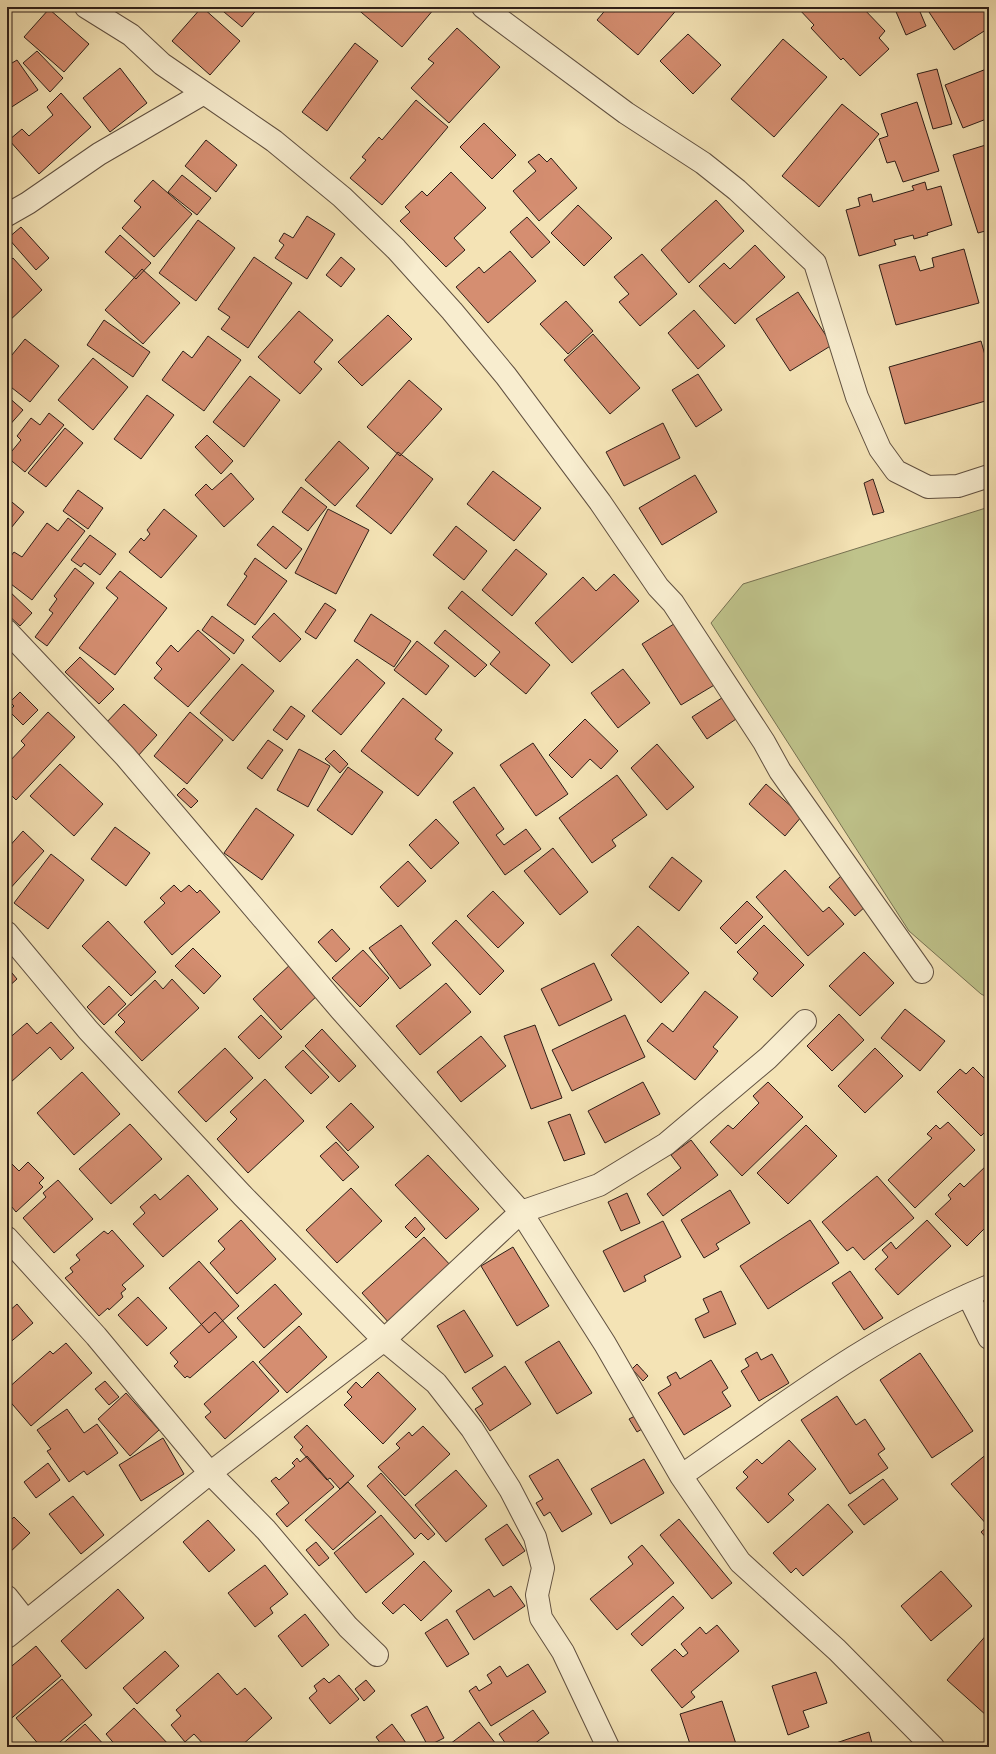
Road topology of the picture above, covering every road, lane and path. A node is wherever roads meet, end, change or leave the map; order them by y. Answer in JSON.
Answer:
{"nodes":[{"id":1,"x":86,"y":7,"type":"edge"},
{"id":2,"x":483,"y":7,"type":"edge"},
{"id":3,"x":204,"y":93,"type":"junction"},
{"id":4,"x":7,"y":215,"type":"edge"},
{"id":5,"x":989,"y":476,"type":"edge"},
{"id":6,"x":7,"y":631,"type":"edge"},
{"id":7,"x":7,"y":933,"type":"edge"},
{"id":8,"x":922,"y":972,"type":"dead end"},
{"id":9,"x":805,"y":1021,"type":"dead end"},
{"id":10,"x":521,"y":1212,"type":"junction"},
{"id":11,"x":7,"y":1238,"type":"edge"},
{"id":12,"x":989,"y":1286,"type":"edge"},
{"id":13,"x":968,"y":1294,"type":"junction"},
{"id":14,"x":989,"y":1338,"type":"edge"},
{"id":15,"x":384,"y":1340,"type":"junction"},
{"id":16,"x":210,"y":1473,"type":"junction"},
{"id":17,"x":681,"y":1476,"type":"junction"},
{"id":18,"x":7,"y":1597,"type":"edge"},
{"id":19,"x":26,"y":1621,"type":"junction"},
{"id":20,"x":7,"y":1637,"type":"edge"},
{"id":21,"x":377,"y":1655,"type":"dead end"},
{"id":22,"x":608,"y":1747,"type":"edge"},
{"id":23,"x":933,"y":1747,"type":"edge"}],
"edges":[{"from":1,"to":3,"type":"street"},
{"from":2,"to":5,"type":"street"},
{"from":3,"to":4,"type":"street"},
{"from":3,"to":8,"type":"street"},
{"from":6,"to":10,"type":"street"},
{"from":7,"to":15,"type":"street"},
{"from":9,"to":10,"type":"street"},
{"from":10,"to":15,"type":"street"},
{"from":10,"to":17,"type":"street"},
{"from":11,"to":16,"type":"street"},
{"from":12,"to":13,"type":"street"},
{"from":13,"to":14,"type":"street"},
{"from":13,"to":17,"type":"street"},
{"from":15,"to":16,"type":"street"},
{"from":15,"to":22,"type":"street"},
{"from":16,"to":19,"type":"street"},
{"from":16,"to":21,"type":"street"},
{"from":17,"to":23,"type":"street"},
{"from":18,"to":19,"type":"street"},
{"from":19,"to":20,"type":"street"}]}
